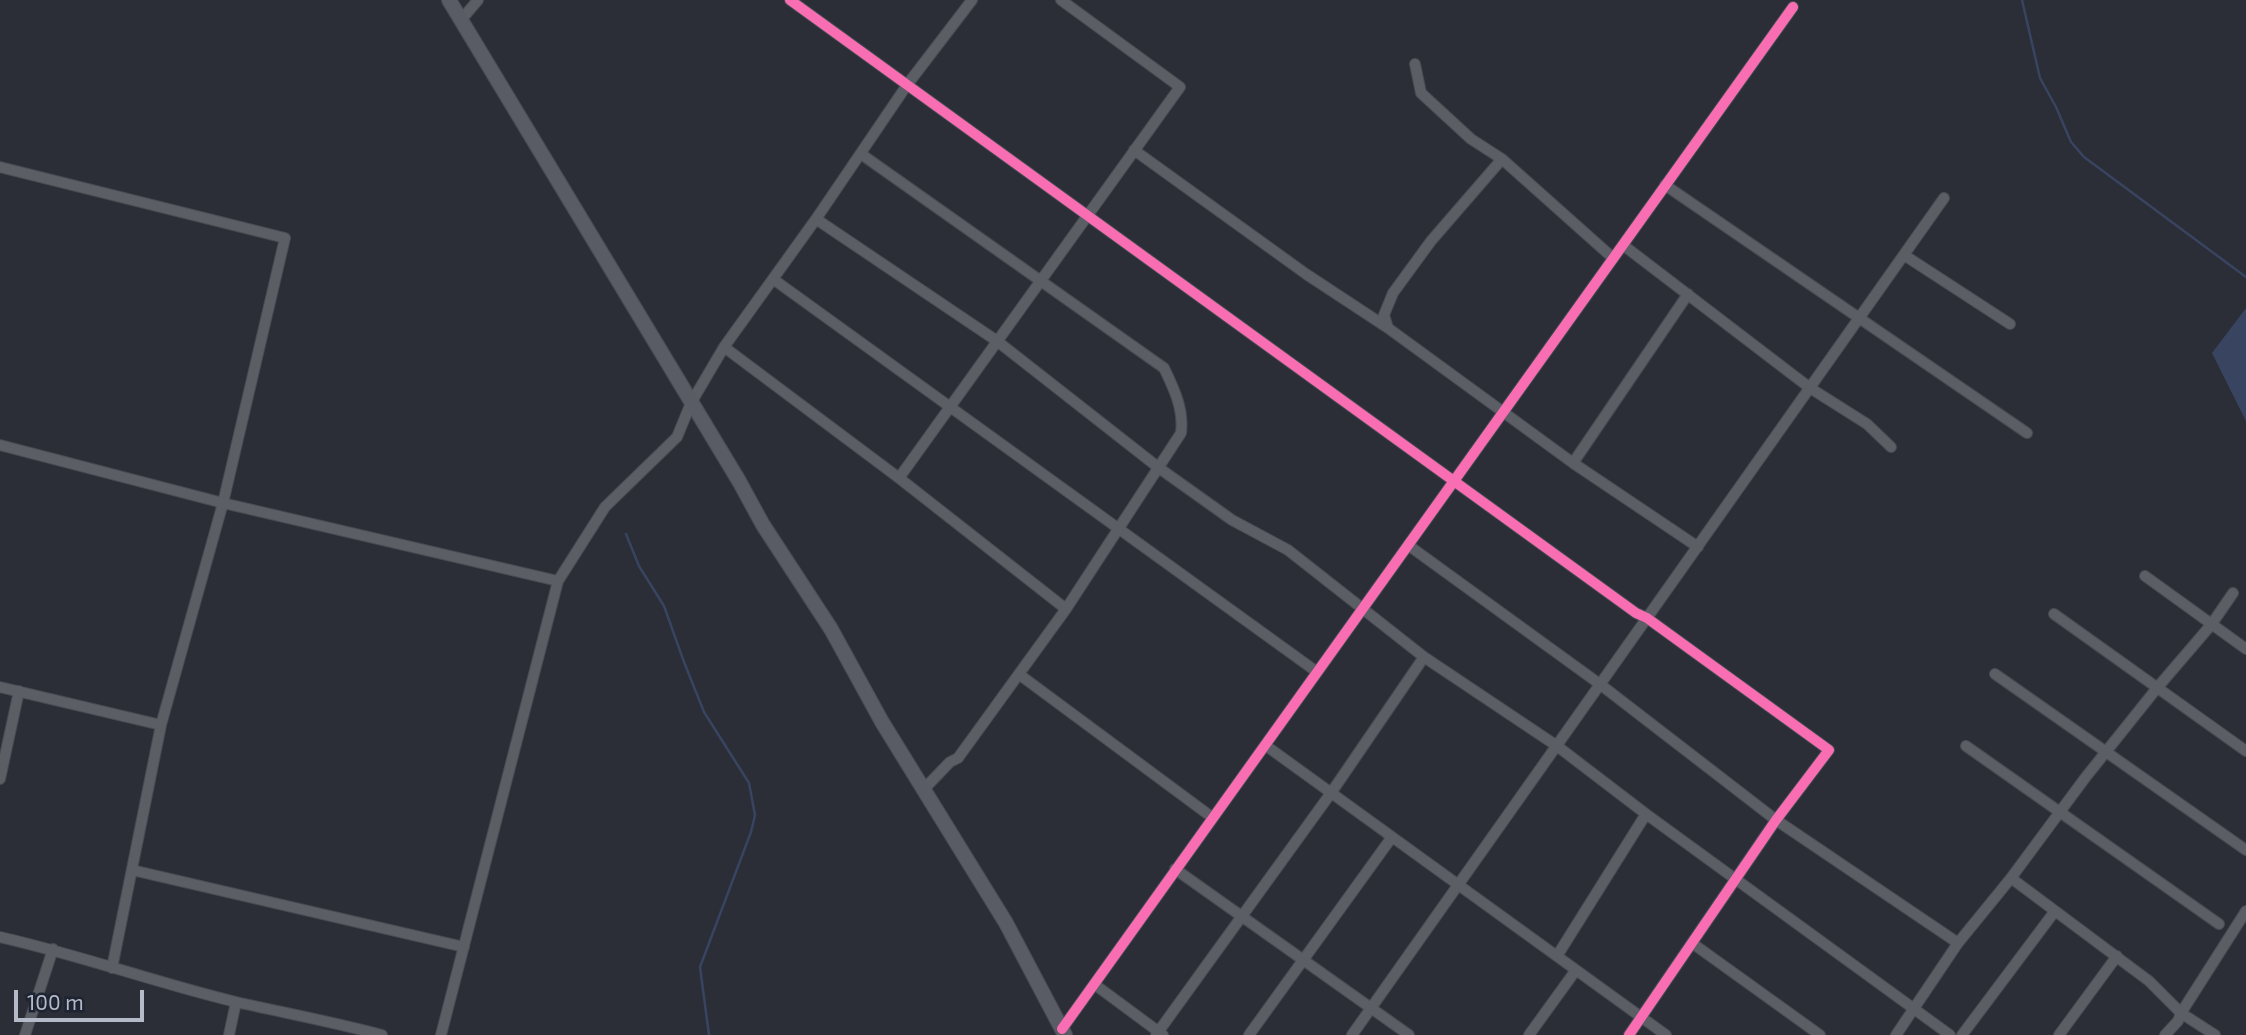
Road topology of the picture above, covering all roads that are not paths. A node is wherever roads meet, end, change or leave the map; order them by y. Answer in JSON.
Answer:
{"nodes":[{"id":1,"x":449,"y":0,"type":"edge"},
{"id":2,"x":478,"y":0,"type":"edge"},
{"id":3,"x":790,"y":0,"type":"edge"},
{"id":4,"x":972,"y":0,"type":"edge"},
{"id":5,"x":1061,"y":0,"type":"edge"},
{"id":6,"x":1793,"y":7,"type":"dead end"},
{"id":7,"x":461,"y":20,"type":"junction"},
{"id":8,"x":1415,"y":64,"type":"dead end"},
{"id":9,"x":907,"y":85,"type":"junction"},
{"id":10,"x":1134,"y":150,"type":"junction"},
{"id":11,"x":861,"y":153,"type":"junction"},
{"id":12,"x":1502,"y":159,"type":"junction"},
{"id":13,"x":0,"y":167,"type":"edge"},
{"id":14,"x":1665,"y":186,"type":"junction"},
{"id":15,"x":1944,"y":198,"type":"dead end"},
{"id":16,"x":1087,"y":215,"type":"junction"},
{"id":17,"x":816,"y":219,"type":"junction"},
{"id":18,"x":1623,"y":245,"type":"junction"},
{"id":19,"x":1904,"y":256,"type":"junction"},
{"id":20,"x":1613,"y":258,"type":"junction"},
{"id":21,"x":773,"y":279,"type":"junction"},
{"id":22,"x":1040,"y":281,"type":"junction"},
{"id":23,"x":1688,"y":295,"type":"junction"},
{"id":24,"x":1859,"y":318,"type":"junction"},
{"id":25,"x":2010,"y":324,"type":"dead end"},
{"id":26,"x":1388,"y":328,"type":"junction"},
{"id":27,"x":997,"y":341,"type":"junction"},
{"id":28,"x":724,"y":347,"type":"junction"},
{"id":29,"x":1810,"y":388,"type":"junction"},
{"id":30,"x":691,"y":403,"type":"junction"},
{"id":31,"x":951,"y":409,"type":"junction"},
{"id":32,"x":1503,"y":413,"type":"junction"},
{"id":33,"x":2027,"y":433,"type":"dead end"},
{"id":34,"x":0,"y":446,"type":"edge"},
{"id":35,"x":1891,"y":447,"type":"dead end"},
{"id":36,"x":1573,"y":463,"type":"junction"},
{"id":37,"x":1159,"y":468,"type":"junction"},
{"id":38,"x":899,"y":478,"type":"junction"},
{"id":39,"x":1455,"y":480,"type":"junction"},
{"id":40,"x":223,"y":503,"type":"junction"},
{"id":41,"x":1120,"y":530,"type":"junction"},
{"id":42,"x":1408,"y":545,"type":"junction"},
{"id":43,"x":1698,"y":547,"type":"junction"},
{"id":44,"x":2145,"y":576,"type":"dead end"},
{"id":45,"x":558,"y":581,"type":"junction"},
{"id":46,"x":2233,"y":593,"type":"dead end"},
{"id":47,"x":1363,"y":608,"type":"junction"},
{"id":48,"x":1066,"y":609,"type":"junction"},
{"id":49,"x":2054,"y":614,"type":"dead end"},
{"id":50,"x":1647,"y":618,"type":"junction"},
{"id":51,"x":2211,"y":625,"type":"junction"},
{"id":52,"x":2246,"y":649,"type":"edge"},
{"id":53,"x":1424,"y":657,"type":"junction"},
{"id":54,"x":1317,"y":672,"type":"junction"},
{"id":55,"x":1995,"y":674,"type":"dead end"},
{"id":56,"x":1020,"y":675,"type":"junction"},
{"id":57,"x":1601,"y":685,"type":"junction"},
{"id":58,"x":0,"y":687,"type":"edge"},
{"id":59,"x":2157,"y":688,"type":"junction"},
{"id":60,"x":19,"y":691,"type":"junction"},
{"id":61,"x":161,"y":725,"type":"junction"},
{"id":62,"x":1265,"y":745,"type":"junction"},
{"id":63,"x":1557,"y":746,"type":"junction"},
{"id":64,"x":1966,"y":747,"type":"dead end"},
{"id":65,"x":2246,"y":751,"type":"edge"},
{"id":66,"x":2106,"y":752,"type":"junction"},
{"id":67,"x":0,"y":779,"type":"edge"},
{"id":68,"x":923,"y":789,"type":"junction"},
{"id":69,"x":1331,"y":793,"type":"junction"},
{"id":70,"x":2059,"y":812,"type":"junction"},
{"id":71,"x":1646,"y":814,"type":"junction"},
{"id":72,"x":1213,"y":818,"type":"junction"},
{"id":73,"x":1776,"y":820,"type":"junction"},
{"id":74,"x":1392,"y":837,"type":"junction"},
{"id":75,"x":2246,"y":850,"type":"edge"},
{"id":76,"x":1175,"y":869,"type":"junction"},
{"id":77,"x":132,"y":870,"type":"junction"},
{"id":78,"x":1737,"y":878,"type":"junction"},
{"id":79,"x":2011,"y":878,"type":"junction"},
{"id":80,"x":1459,"y":886,"type":"junction"},
{"id":81,"x":2055,"y":911,"type":"junction"},
{"id":82,"x":2246,"y":911,"type":"edge"},
{"id":83,"x":1242,"y":916,"type":"junction"},
{"id":84,"x":2218,"y":924,"type":"dead end"},
{"id":85,"x":0,"y":937,"type":"edge"},
{"id":86,"x":1692,"y":943,"type":"junction"},
{"id":87,"x":1958,"y":943,"type":"junction"},
{"id":88,"x":464,"y":947,"type":"junction"},
{"id":89,"x":53,"y":949,"type":"junction"},
{"id":90,"x":1557,"y":956,"type":"junction"},
{"id":91,"x":2117,"y":956,"type":"junction"},
{"id":92,"x":1305,"y":960,"type":"junction"},
{"id":93,"x":112,"y":968,"type":"junction"},
{"id":94,"x":1576,"y":970,"type":"junction"},
{"id":95,"x":1094,"y":984,"type":"junction"},
{"id":96,"x":236,"y":1002,"type":"junction"},
{"id":97,"x":1371,"y":1009,"type":"junction"},
{"id":98,"x":1913,"y":1009,"type":"junction"},
{"id":99,"x":2181,"y":1013,"type":"junction"},
{"id":100,"x":1641,"y":1017,"type":"junction"},
{"id":101,"x":1064,"y":1032,"type":"edge"},
{"id":102,"x":1159,"y":1034,"type":"edge"},
{"id":103,"x":25,"y":1035,"type":"edge"},
{"id":104,"x":229,"y":1035,"type":"edge"},
{"id":105,"x":382,"y":1035,"type":"edge"},
{"id":106,"x":440,"y":1035,"type":"edge"},
{"id":107,"x":1249,"y":1035,"type":"edge"},
{"id":108,"x":1352,"y":1035,"type":"edge"},
{"id":109,"x":1409,"y":1035,"type":"edge"},
{"id":110,"x":1530,"y":1035,"type":"edge"},
{"id":111,"x":1629,"y":1035,"type":"edge"},
{"id":112,"x":1666,"y":1035,"type":"edge"},
{"id":113,"x":1820,"y":1035,"type":"edge"},
{"id":114,"x":1896,"y":1035,"type":"edge"},
{"id":115,"x":1950,"y":1035,"type":"edge"},
{"id":116,"x":1962,"y":1035,"type":"edge"},
{"id":117,"x":2059,"y":1035,"type":"edge"},
{"id":118,"x":2165,"y":1035,"type":"edge"},
{"id":119,"x":2215,"y":1035,"type":"edge"}],
"edges":[{"from":1,"to":7,"type":"street"},
{"from":2,"to":7,"type":"street"},
{"from":3,"to":9,"type":"street"},
{"from":4,"to":9,"type":"street"},
{"from":5,"to":10,"type":"street"},
{"from":6,"to":14,"type":"street"},
{"from":7,"to":30,"type":"street"},
{"from":8,"to":12,"type":"street"},
{"from":9,"to":11,"type":"street"},
{"from":9,"to":16,"type":"street"},
{"from":10,"to":16,"type":"street"},
{"from":10,"to":26,"type":"street"},
{"from":11,"to":17,"type":"street"},
{"from":11,"to":22,"type":"street"},
{"from":12,"to":20,"type":"street"},
{"from":12,"to":26,"type":"street"},
{"from":13,"to":40,"type":"street"},
{"from":14,"to":18,"type":"street"},
{"from":14,"to":24,"type":"street"},
{"from":15,"to":19,"type":"street"},
{"from":16,"to":22,"type":"street"},
{"from":16,"to":39,"type":"street"},
{"from":17,"to":21,"type":"street"},
{"from":17,"to":27,"type":"street"},
{"from":18,"to":20,"type":"street"},
{"from":18,"to":23,"type":"street"},
{"from":19,"to":24,"type":"street"},
{"from":19,"to":25,"type":"street"},
{"from":20,"to":32,"type":"street"},
{"from":21,"to":28,"type":"street"},
{"from":21,"to":31,"type":"street"},
{"from":22,"to":27,"type":"street"},
{"from":22,"to":37,"type":"street"},
{"from":23,"to":29,"type":"street"},
{"from":23,"to":36,"type":"street"},
{"from":24,"to":29,"type":"street"},
{"from":24,"to":33,"type":"street"},
{"from":26,"to":32,"type":"street"},
{"from":27,"to":31,"type":"street"},
{"from":27,"to":37,"type":"street"},
{"from":28,"to":30,"type":"street"},
{"from":28,"to":38,"type":"street"},
{"from":29,"to":35,"type":"street"},
{"from":29,"to":43,"type":"street"},
{"from":30,"to":45,"type":"street"},
{"from":30,"to":68,"type":"street"},
{"from":31,"to":38,"type":"street"},
{"from":31,"to":41,"type":"street"},
{"from":32,"to":36,"type":"street"},
{"from":32,"to":39,"type":"street"},
{"from":34,"to":40,"type":"street"},
{"from":36,"to":43,"type":"street"},
{"from":37,"to":41,"type":"street"},
{"from":37,"to":47,"type":"street"},
{"from":38,"to":48,"type":"street"},
{"from":39,"to":42,"type":"street"},
{"from":39,"to":50,"type":"street"},
{"from":40,"to":45,"type":"street"},
{"from":40,"to":61,"type":"street"},
{"from":41,"to":48,"type":"street"},
{"from":41,"to":54,"type":"street"},
{"from":42,"to":47,"type":"street"},
{"from":42,"to":57,"type":"street"},
{"from":43,"to":50,"type":"street"},
{"from":44,"to":51,"type":"street"},
{"from":45,"to":88,"type":"street"},
{"from":46,"to":51,"type":"street"},
{"from":47,"to":53,"type":"street"},
{"from":47,"to":54,"type":"street"},
{"from":48,"to":56,"type":"street"},
{"from":49,"to":59,"type":"street"},
{"from":50,"to":57,"type":"street"},
{"from":50,"to":73,"type":"street"},
{"from":51,"to":52,"type":"street"},
{"from":51,"to":59,"type":"street"},
{"from":53,"to":63,"type":"street"},
{"from":53,"to":69,"type":"street"},
{"from":54,"to":62,"type":"street"},
{"from":55,"to":66,"type":"street"},
{"from":56,"to":68,"type":"street"},
{"from":56,"to":72,"type":"street"},
{"from":57,"to":63,"type":"street"},
{"from":57,"to":73,"type":"street"},
{"from":58,"to":60,"type":"street"},
{"from":59,"to":65,"type":"street"},
{"from":59,"to":66,"type":"street"},
{"from":60,"to":61,"type":"street"},
{"from":60,"to":67,"type":"street"},
{"from":61,"to":77,"type":"street"},
{"from":62,"to":69,"type":"street"},
{"from":62,"to":72,"type":"street"},
{"from":63,"to":71,"type":"street"},
{"from":63,"to":80,"type":"street"},
{"from":64,"to":70,"type":"street"},
{"from":66,"to":70,"type":"street"},
{"from":66,"to":75,"type":"street"},
{"from":68,"to":101,"type":"street"},
{"from":69,"to":74,"type":"street"},
{"from":69,"to":83,"type":"street"},
{"from":70,"to":79,"type":"street"},
{"from":70,"to":84,"type":"street"},
{"from":71,"to":78,"type":"street"},
{"from":71,"to":90,"type":"street"},
{"from":72,"to":76,"type":"street"},
{"from":73,"to":78,"type":"street"},
{"from":73,"to":87,"type":"street"},
{"from":74,"to":80,"type":"street"},
{"from":74,"to":92,"type":"street"},
{"from":76,"to":83,"type":"street"},
{"from":76,"to":95,"type":"street"},
{"from":77,"to":88,"type":"street"},
{"from":77,"to":93,"type":"street"},
{"from":78,"to":86,"type":"street"},
{"from":78,"to":98,"type":"street"},
{"from":79,"to":81,"type":"street"},
{"from":79,"to":87,"type":"street"},
{"from":80,"to":90,"type":"street"},
{"from":80,"to":97,"type":"street"},
{"from":81,"to":91,"type":"street"},
{"from":81,"to":116,"type":"street"},
{"from":82,"to":99,"type":"street"},
{"from":83,"to":92,"type":"street"},
{"from":83,"to":102,"type":"street"},
{"from":85,"to":89,"type":"street"},
{"from":86,"to":100,"type":"street"},
{"from":86,"to":113,"type":"street"},
{"from":87,"to":98,"type":"street"},
{"from":88,"to":106,"type":"street"},
{"from":89,"to":93,"type":"street"},
{"from":89,"to":103,"type":"street"},
{"from":90,"to":94,"type":"street"},
{"from":91,"to":99,"type":"street"},
{"from":91,"to":117,"type":"street"},
{"from":92,"to":97,"type":"street"},
{"from":92,"to":107,"type":"street"},
{"from":93,"to":96,"type":"street"},
{"from":94,"to":100,"type":"street"},
{"from":94,"to":110,"type":"street"},
{"from":95,"to":101,"type":"street"},
{"from":95,"to":102,"type":"street"},
{"from":96,"to":104,"type":"street"},
{"from":96,"to":105,"type":"street"},
{"from":97,"to":108,"type":"street"},
{"from":97,"to":109,"type":"street"},
{"from":98,"to":114,"type":"street"},
{"from":98,"to":115,"type":"street"},
{"from":99,"to":118,"type":"street"},
{"from":99,"to":119,"type":"street"},
{"from":100,"to":111,"type":"street"},
{"from":100,"to":112,"type":"street"}]}
